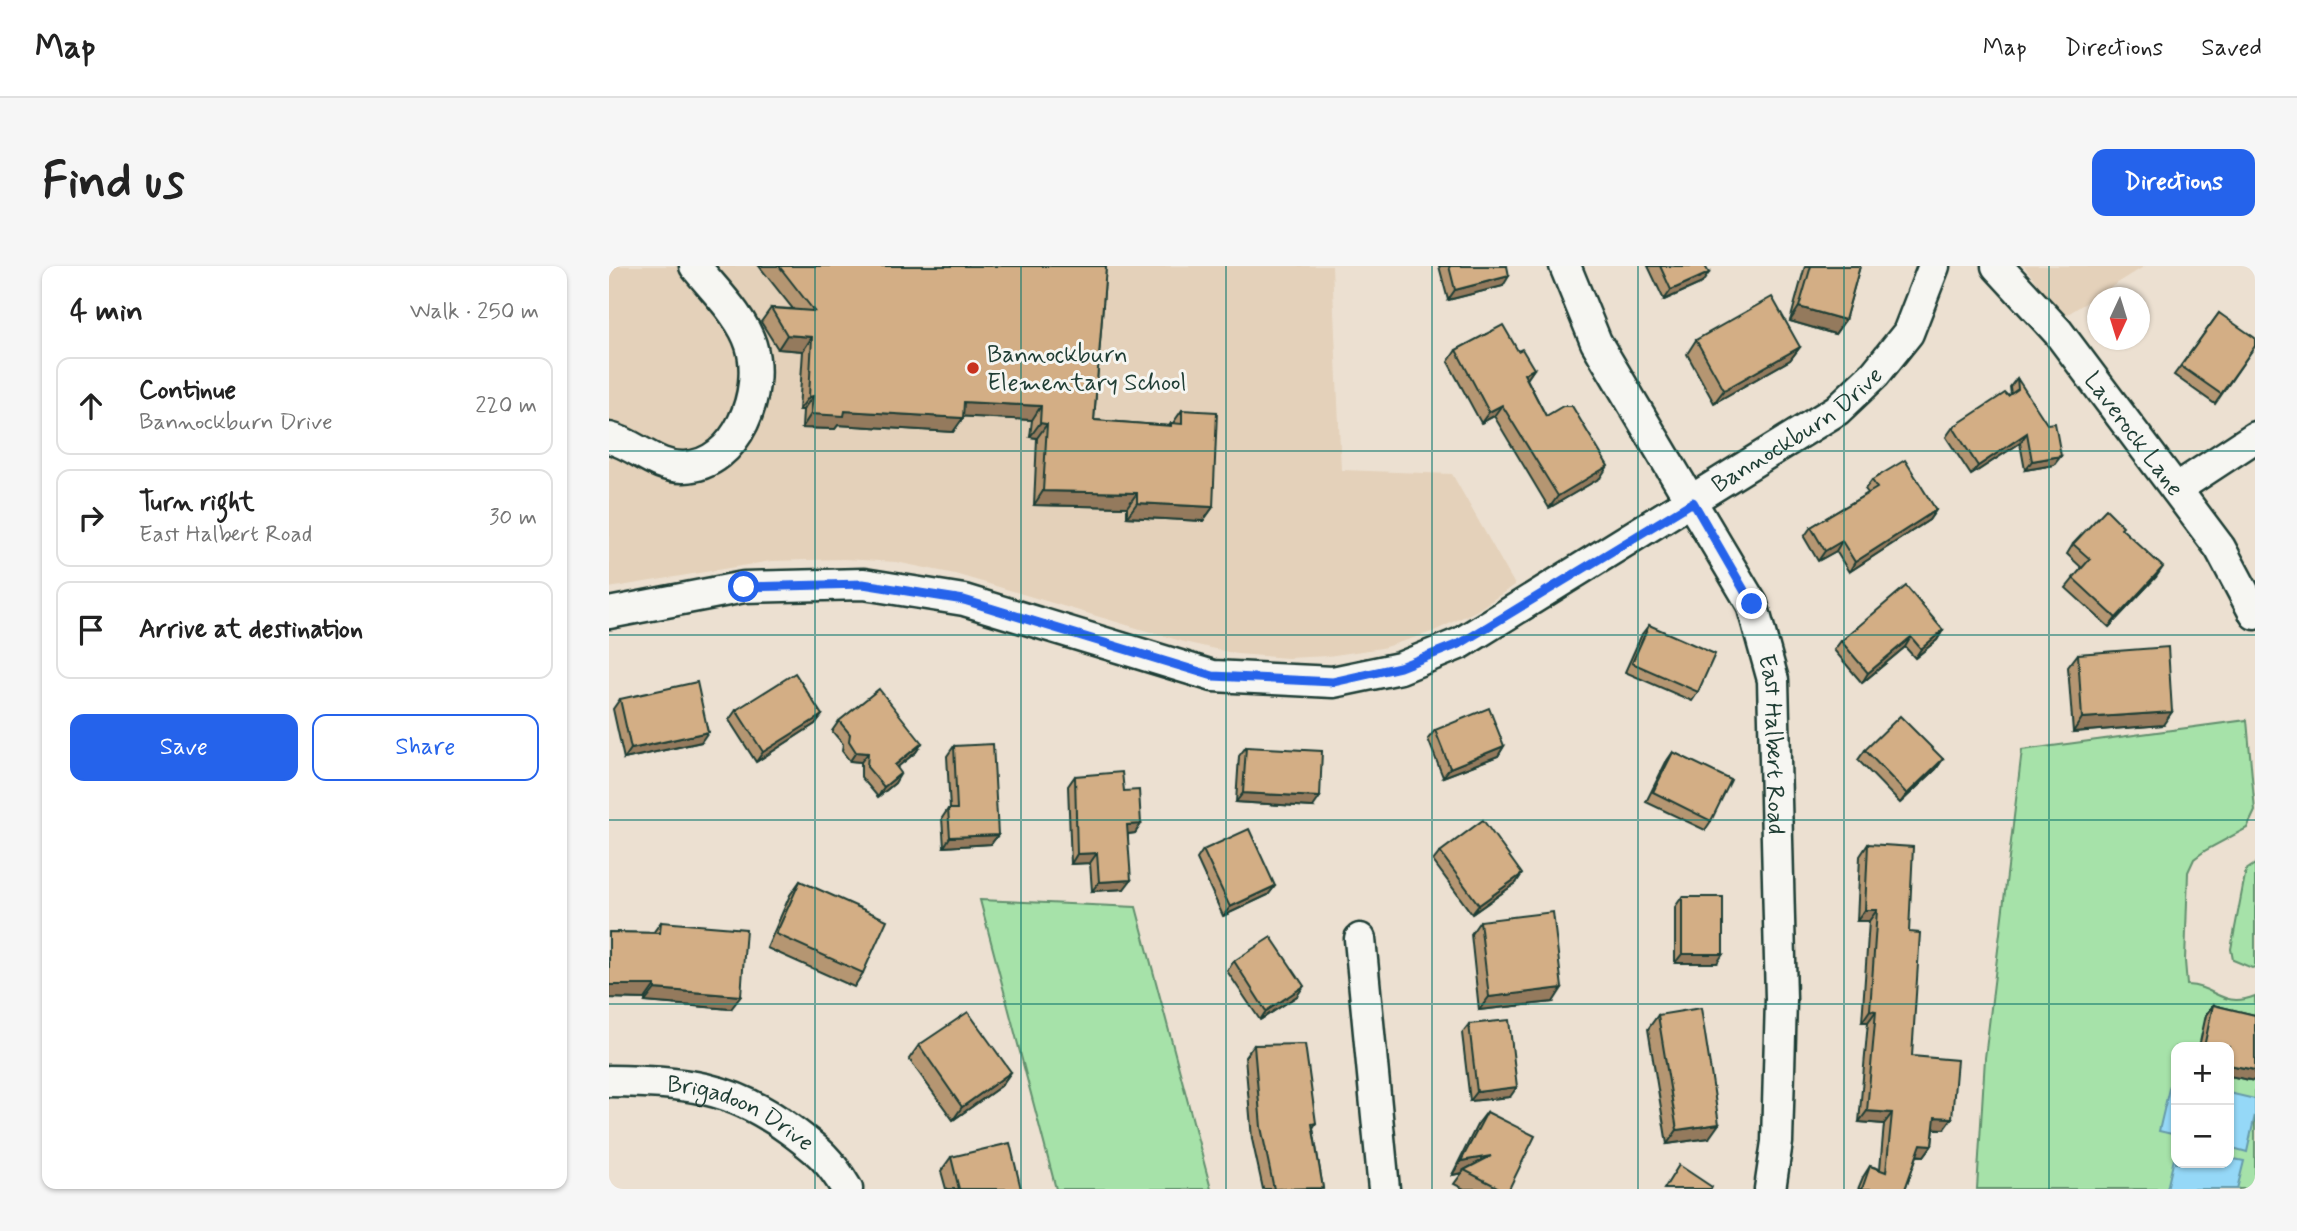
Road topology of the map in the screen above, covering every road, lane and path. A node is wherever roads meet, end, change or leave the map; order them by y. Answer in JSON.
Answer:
{"nodes":[{"id":1,"x":695,"y":266,"type":"edge"},
{"id":2,"x":1565,"y":266,"type":"edge"},
{"id":3,"x":1934,"y":266,"type":"edge"},
{"id":4,"x":1997,"y":266,"type":"edge"},
{"id":5,"x":609,"y":438,"type":"edge"},
{"id":6,"x":2255,"y":438,"type":"edge"},
{"id":7,"x":2176,"y":489,"type":"junction"},
{"id":8,"x":1693,"y":502,"type":"junction"},
{"id":9,"x":609,"y":613,"type":"edge"},
{"id":10,"x":2255,"y":614,"type":"edge"},
{"id":11,"x":1360,"y":939,"type":"dead end"},
{"id":12,"x":609,"y":1081,"type":"edge"},
{"id":13,"x":847,"y":1189,"type":"edge"},
{"id":14,"x":1384,"y":1189,"type":"edge"},
{"id":15,"x":1770,"y":1189,"type":"edge"}],
"edges":[{"from":1,"to":5,"type":"street"},
{"from":2,"to":8,"type":"street","name":"East Halbert Road"},
{"from":3,"to":8,"type":"street","name":"Bannockburn Drive"},
{"from":4,"to":7,"type":"street","name":"Laverock Lane"},
{"from":6,"to":7,"type":"street"},
{"from":7,"to":10,"type":"street","name":"Laverock Lane"},
{"from":8,"to":9,"type":"street","name":"Bannockburn Drive"},
{"from":8,"to":15,"type":"street","name":"East Halbert Road"},
{"from":11,"to":14,"type":"street"},
{"from":12,"to":13,"type":"street","name":"Brigadoon Drive"}]}
